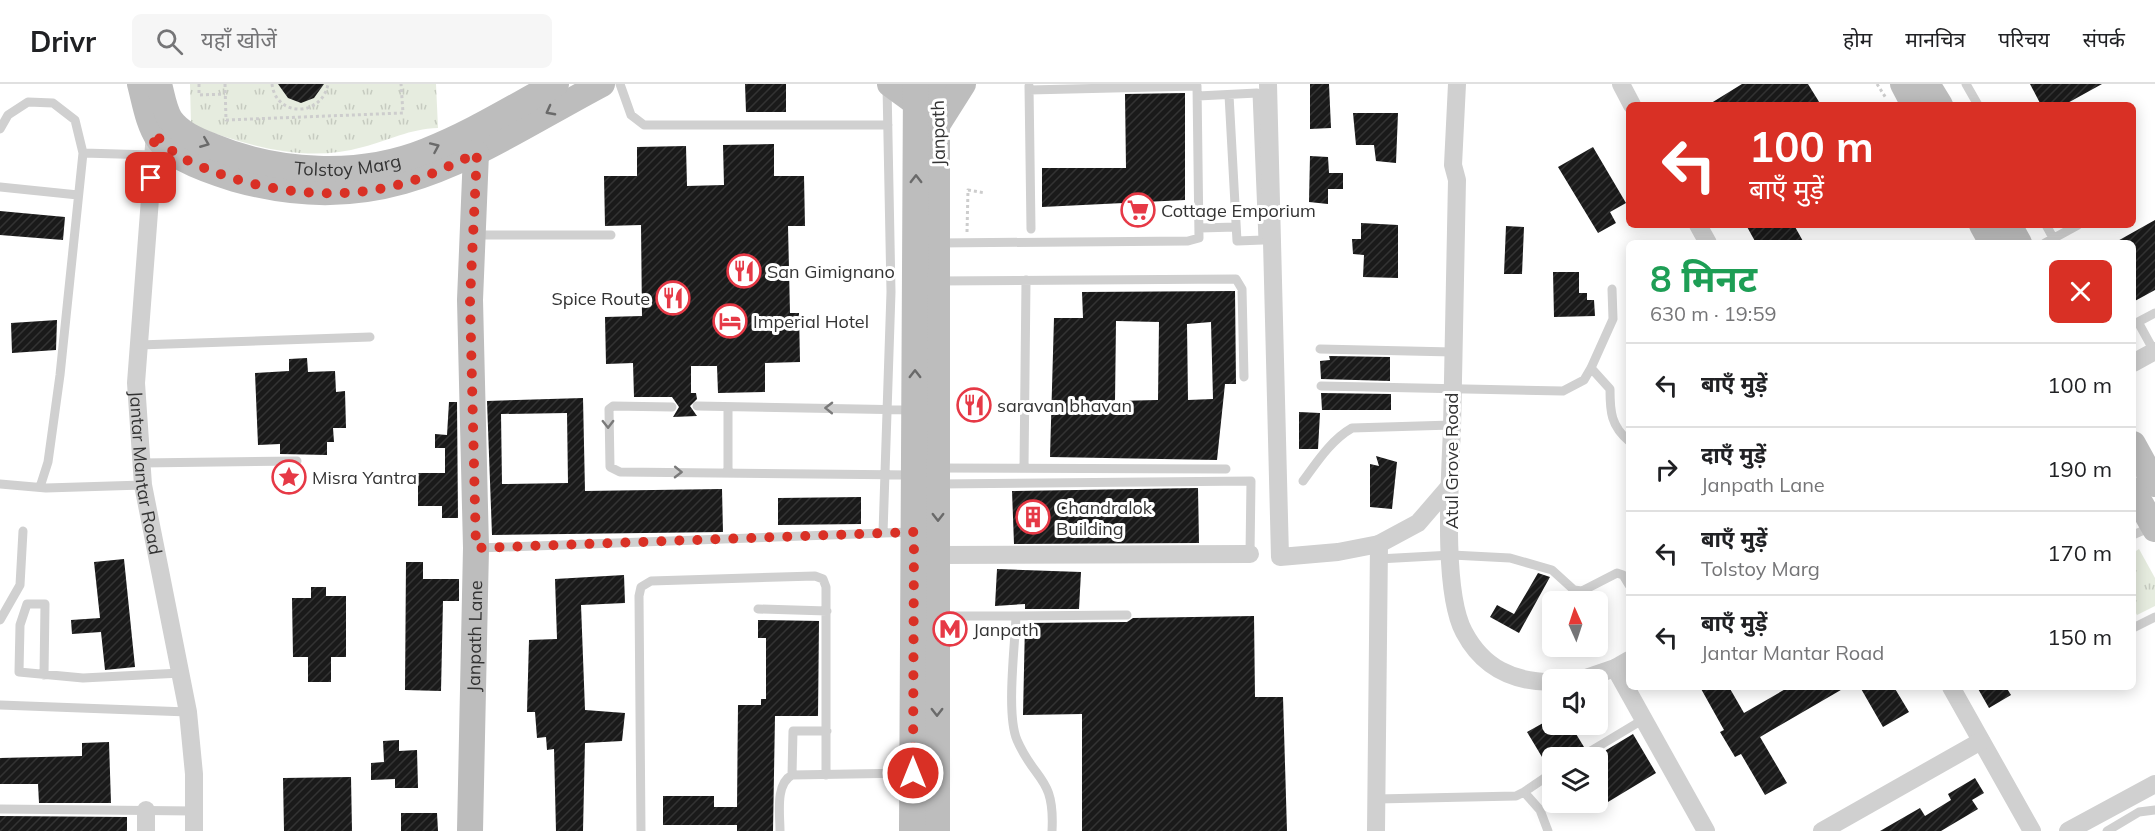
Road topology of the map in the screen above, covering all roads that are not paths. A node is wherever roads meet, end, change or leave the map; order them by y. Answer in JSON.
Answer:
{"nodes":[{"id":1,"x":140,"y":84,"type":"edge"},
{"id":2,"x":159,"y":84,"type":"edge"},
{"id":3,"x":602,"y":84,"type":"edge"},
{"id":4,"x":620,"y":84,"type":"edge"},
{"id":5,"x":888,"y":84,"type":"edge"},
{"id":6,"x":937,"y":84,"type":"edge"},
{"id":7,"x":963,"y":84,"type":"edge"},
{"id":8,"x":1268,"y":84,"type":"edge"},
{"id":9,"x":1457,"y":84,"type":"edge"},
{"id":10,"x":1462,"y":84,"type":"edge"},
{"id":11,"x":1621,"y":84,"type":"edge"},
{"id":12,"x":1903,"y":84,"type":"edge"},
{"id":13,"x":1928,"y":84,"type":"edge"},
{"id":14,"x":1966,"y":84,"type":"edge"},
{"id":15,"x":1156,"y":86,"type":"edge"},
{"id":16,"x":544,"y":87,"type":"edge"},
{"id":17,"x":1029,"y":87,"type":"edge"},
{"id":18,"x":1198,"y":89,"type":"edge"},
{"id":19,"x":1243,"y":89,"type":"edge"},
{"id":20,"x":916,"y":93,"type":"edge"},
{"id":21,"x":1229,"y":94,"type":"junction"},
{"id":22,"x":1630,"y":102,"type":"edge"},
{"id":23,"x":1912,"y":102,"type":"edge"},
{"id":24,"x":1938,"y":102,"type":"edge"},
{"id":25,"x":1976,"y":102,"type":"edge"},
{"id":26,"x":938,"y":123,"type":"junction"},
{"id":27,"x":888,"y":125,"type":"junction"},
{"id":28,"x":0,"y":129,"type":"edge"},
{"id":29,"x":159,"y":135,"type":"junction"},
{"id":30,"x":83,"y":153,"type":"junction"},
{"id":31,"x":477,"y":153,"type":"junction"},
{"id":32,"x":1457,"y":180,"type":"junction"},
{"id":33,"x":0,"y":188,"type":"edge"},
{"id":34,"x":78,"y":195,"type":"junction"},
{"id":35,"x":1236,"y":227,"type":"junction"},
{"id":36,"x":1200,"y":228,"type":"junction"},
{"id":37,"x":2073,"y":228,"type":"edge"},
{"id":38,"x":1031,"y":229,"type":"dead end"},
{"id":39,"x":472,"y":235,"type":"junction"},
{"id":40,"x":611,"y":235,"type":"dead end"},
{"id":41,"x":2053,"y":240,"type":"edge"},
{"id":42,"x":938,"y":243,"type":"junction"},
{"id":43,"x":1026,"y":280,"type":"junction"},
{"id":44,"x":938,"y":281,"type":"junction"},
{"id":45,"x":1612,"y":289,"type":"dead end"},
{"id":46,"x":903,"y":292,"type":"junction"},
{"id":47,"x":2155,"y":313,"type":"edge"},
{"id":48,"x":370,"y":338,"type":"dead end"},
{"id":49,"x":902,"y":342,"type":"junction"},
{"id":50,"x":139,"y":345,"type":"junction"},
{"id":51,"x":1320,"y":349,"type":"dead end"},
{"id":52,"x":2155,"y":351,"type":"edge"},
{"id":53,"x":1454,"y":352,"type":"junction"},
{"id":54,"x":2136,"y":361,"type":"edge"},
{"id":55,"x":1591,"y":368,"type":"junction"},
{"id":56,"x":1244,"y":377,"type":"dead end"},
{"id":57,"x":1321,"y":386,"type":"dead end"},
{"id":58,"x":1451,"y":387,"type":"junction"},
{"id":59,"x":672,"y":406,"type":"dead end"},
{"id":60,"x":697,"y":406,"type":"dead end"},
{"id":61,"x":728,"y":407,"type":"junction"},
{"id":62,"x":888,"y":409,"type":"junction"},
{"id":63,"x":915,"y":410,"type":"junction"},
{"id":64,"x":1452,"y":425,"type":"junction"},
{"id":65,"x":1626,"y":438,"type":"edge"},
{"id":66,"x":2136,"y":449,"type":"edge"},
{"id":67,"x":297,"y":461,"type":"dead end"},
{"id":68,"x":141,"y":463,"type":"junction"},
{"id":69,"x":1024,"y":468,"type":"junction"},
{"id":70,"x":1226,"y":469,"type":"dead end"},
{"id":71,"x":728,"y":473,"type":"junction"},
{"id":72,"x":885,"y":476,"type":"junction"},
{"id":73,"x":930,"y":476,"type":"junction"},
{"id":74,"x":1303,"y":481,"type":"dead end"},
{"id":75,"x":0,"y":484,"type":"edge"},
{"id":76,"x":2155,"y":484,"type":"edge"},
{"id":77,"x":143,"y":485,"type":"junction"},
{"id":78,"x":1450,"y":486,"type":"junction"},
{"id":79,"x":40,"y":487,"type":"junction"},
{"id":80,"x":2136,"y":499,"type":"edge"},
{"id":81,"x":2147,"y":530,"type":"edge"},
{"id":82,"x":23,"y":531,"type":"dead end"},
{"id":83,"x":914,"y":532,"type":"junction"},
{"id":84,"x":883,"y":533,"type":"junction"},
{"id":85,"x":476,"y":548,"type":"junction"},
{"id":86,"x":1378,"y":552,"type":"junction"},
{"id":87,"x":1250,"y":554,"type":"joint"},
{"id":88,"x":938,"y":555,"type":"junction"},
{"id":89,"x":1452,"y":555,"type":"junction"},
{"id":90,"x":1626,"y":580,"type":"edge"},
{"id":91,"x":758,"y":609,"type":"dead end"},
{"id":92,"x":827,"y":611,"type":"junction"},
{"id":93,"x":1126,"y":615,"type":"dead end"},
{"id":94,"x":938,"y":616,"type":"junction"},
{"id":95,"x":1016,"y":616,"type":"junction"},
{"id":96,"x":2155,"y":617,"type":"edge"},
{"id":97,"x":0,"y":620,"type":"edge"},
{"id":98,"x":2136,"y":626,"type":"edge"},
{"id":99,"x":181,"y":673,"type":"junction"},
{"id":100,"x":44,"y":675,"type":"junction"},
{"id":101,"x":1542,"y":682,"type":"edge"},
{"id":102,"x":1632,"y":690,"type":"edge"},
{"id":103,"x":1953,"y":690,"type":"edge"},
{"id":104,"x":0,"y":705,"type":"edge"},
{"id":105,"x":188,"y":712,"type":"junction"},
{"id":106,"x":1644,"y":719,"type":"junction"},
{"id":107,"x":827,"y":731,"type":"junction"},
{"id":108,"x":1981,"y":741,"type":"junction"},
{"id":109,"x":1597,"y":747,"type":"edge"},
{"id":110,"x":913,"y":773,"type":"junction"},
{"id":111,"x":792,"y":775,"type":"junction"},
{"id":112,"x":826,"y":775,"type":"junction"},
{"id":113,"x":1542,"y":780,"type":"edge"},
{"id":114,"x":2155,"y":784,"type":"edge"},
{"id":115,"x":1524,"y":792,"type":"junction"},
{"id":116,"x":1377,"y":799,"type":"junction"},
{"id":117,"x":0,"y":809,"type":"edge"},
{"id":118,"x":146,"y":810,"type":"junction"},
{"id":119,"x":2155,"y":810,"type":"edge"},
{"id":120,"x":194,"y":811,"type":"junction"},
{"id":121,"x":146,"y":831,"type":"edge"},
{"id":122,"x":194,"y":831,"type":"edge"},
{"id":123,"x":470,"y":831,"type":"edge"},
{"id":124,"x":641,"y":831,"type":"edge"},
{"id":125,"x":780,"y":831,"type":"edge"},
{"id":126,"x":912,"y":831,"type":"edge"},
{"id":127,"x":937,"y":831,"type":"edge"},
{"id":128,"x":1052,"y":831,"type":"edge"},
{"id":129,"x":1376,"y":831,"type":"edge"},
{"id":130,"x":1548,"y":831,"type":"edge"},
{"id":131,"x":1706,"y":831,"type":"edge"},
{"id":132,"x":1822,"y":831,"type":"edge"},
{"id":133,"x":2032,"y":831,"type":"edge"},
{"id":134,"x":2068,"y":831,"type":"edge"},
{"id":135,"x":2107,"y":831,"type":"edge"}],
"edges":[{"from":1,"to":29,"type":"main road","name":"Tolstoy Marg"},
{"from":2,"to":29,"type":"main road","name":"Tolstoy Marg"},
{"from":3,"to":31,"type":"main road","name":"Tolstoy Marg","one_way":true},
{"from":4,"to":27,"type":"lane"},
{"from":5,"to":20,"type":"main road"},
{"from":5,"to":27,"type":"lane"},
{"from":6,"to":26,"type":"main road","name":"Janpath"},
{"from":7,"to":26,"type":"main road"},
{"from":8,"to":86,"type":"street"},
{"from":9,"to":32,"type":"street","name":"Atul Grove Road"},
{"from":10,"to":32,"type":"street","name":"Atul Grove Road"},
{"from":11,"to":22,"type":"street"},
{"from":12,"to":23,"type":"main road"},
{"from":13,"to":24,"type":"main road"},
{"from":14,"to":25,"type":"lane"},
{"from":15,"to":17,"type":"lane"},
{"from":15,"to":18,"type":"lane"},
{"from":29,"to":16,"type":"main road","name":"Tolstoy Marg","one_way":true},
{"from":17,"to":38,"type":"lane"},
{"from":18,"to":21,"type":"lane"},
{"from":18,"to":36,"type":"lane"},
{"from":19,"to":21,"type":"lane"},
{"from":19,"to":35,"type":"lane"},
{"from":46,"to":20,"type":"main road","name":"Janpath","one_way":true},
{"from":21,"to":35,"type":"lane"},
{"from":26,"to":42,"type":"main road","name":"Janpath"},
{"from":27,"to":46,"type":"lane"},
{"from":28,"to":30,"type":"lane"},
{"from":29,"to":30,"type":"lane"},
{"from":29,"to":31,"type":"main road","name":"Tolstoy Marg"},
{"from":29,"to":50,"type":"street","name":"Jantar Mantar Road"},
{"from":30,"to":34,"type":"lane"},
{"from":31,"to":39,"type":"main road","name":"Janpath Lane"},
{"from":32,"to":53,"type":"street","name":"Atul Grove Road"},
{"from":33,"to":34,"type":"lane"},
{"from":34,"to":79,"type":"lane"},
{"from":35,"to":36,"type":"lane"},
{"from":36,"to":42,"type":"lane"},
{"from":37,"to":41,"type":"lane"},
{"from":39,"to":40,"type":"lane"},
{"from":39,"to":85,"type":"main road","name":"Janpath Lane"},
{"from":42,"to":44,"type":"main road","name":"Janpath"},
{"from":43,"to":44,"type":"lane"},
{"from":43,"to":56,"type":"lane"},
{"from":43,"to":69,"type":"lane"},
{"from":44,"to":73,"type":"main road","name":"Janpath"},
{"from":45,"to":55,"type":"lane"},
{"from":46,"to":49,"type":"main road","name":"Janpath"},
{"from":47,"to":52,"type":"lane"},
{"from":48,"to":50,"type":"lane"},
{"from":49,"to":62,"type":"lane"},
{"from":63,"to":49,"type":"main road","name":"Janpath","one_way":true},
{"from":50,"to":68,"type":"street","name":"Jantar Mantar Road"},
{"from":51,"to":53,"type":"lane"},
{"from":52,"to":54,"type":"street"},
{"from":53,"to":58,"type":"street","name":"Atul Grove Road"},
{"from":55,"to":58,"type":"lane"},
{"from":55,"to":65,"type":"lane"},
{"from":57,"to":58,"type":"lane"},
{"from":58,"to":64,"type":"street","name":"Atul Grove Road"},
{"from":59,"to":71,"type":"lane","one_way":true},
{"from":60,"to":61,"type":"lane"},
{"from":62,"to":61,"type":"lane","one_way":true},
{"from":61,"to":71,"type":"lane"},
{"from":62,"to":63,"type":"lane"},
{"from":62,"to":72,"type":"lane"},
{"from":63,"to":73,"type":"main road","name":"Janpath"},
{"from":64,"to":74,"type":"lane"},
{"from":64,"to":78,"type":"street","name":"Atul Grove Road"},
{"from":66,"to":76,"type":"main road"},
{"from":67,"to":68,"type":"lane"},
{"from":68,"to":77,"type":"street","name":"Jantar Mantar Road"},
{"from":69,"to":70,"type":"lane"},
{"from":69,"to":73,"type":"lane"},
{"from":71,"to":72,"type":"lane"},
{"from":72,"to":73,"type":"lane"},
{"from":72,"to":84,"type":"lane"},
{"from":73,"to":83,"type":"main road","name":"Janpath"},
{"from":73,"to":87,"type":"lane"},
{"from":73,"to":88,"type":"main road","name":"Janpath","one_way":true},
{"from":75,"to":79,"type":"lane"},
{"from":77,"to":79,"type":"lane"},
{"from":77,"to":99,"type":"street","name":"Jantar Mantar Road"},
{"from":78,"to":86,"type":"street"},
{"from":78,"to":89,"type":"street","name":"Atul Grove Road"},
{"from":80,"to":81,"type":"main road"},
{"from":82,"to":97,"type":"lane"},
{"from":83,"to":84,"type":"lane"},
{"from":83,"to":110,"type":"main road","name":"Janpath"},
{"from":84,"to":85,"type":"lane"},
{"from":85,"to":123,"type":"main road","name":"Janpath Lane"},
{"from":86,"to":89,"type":"lane"},
{"from":86,"to":116,"type":"street"},
{"from":87,"to":88,"type":"street"},
{"from":88,"to":94,"type":"main road","name":"Janpath"},
{"from":89,"to":90,"type":"lane"},
{"from":89,"to":101,"type":"street","name":"Atul Grove Road"},
{"from":91,"to":92,"type":"lane"},
{"from":92,"to":107,"type":"lane"},
{"from":92,"to":124,"type":"lane"},
{"from":93,"to":95,"type":"lane"},
{"from":94,"to":95,"type":"lane"},
{"from":94,"to":127,"type":"main road","name":"Janpath","one_way":true},
{"from":95,"to":128,"type":"lane"},
{"from":96,"to":98,"type":"lane"},
{"from":99,"to":100,"type":"lane"},
{"from":99,"to":105,"type":"street","name":"Jantar Mantar Road"},
{"from":100,"to":100,"type":"lane"},
{"from":102,"to":106,"type":"street"},
{"from":103,"to":108,"type":"street"},
{"from":104,"to":105,"type":"lane"},
{"from":105,"to":120,"type":"street","name":"Jantar Mantar Road"},
{"from":106,"to":109,"type":"lane"},
{"from":106,"to":131,"type":"street"},
{"from":107,"to":111,"type":"lane"},
{"from":107,"to":112,"type":"lane"},
{"from":108,"to":132,"type":"street"},
{"from":108,"to":133,"type":"street"},
{"from":110,"to":112,"type":"lane"},
{"from":110,"to":126,"type":"main road","name":"Janpath"},
{"from":111,"to":112,"type":"lane"},
{"from":111,"to":125,"type":"lane"},
{"from":113,"to":115,"type":"lane"},
{"from":114,"to":134,"type":"street"},
{"from":115,"to":116,"type":"lane"},
{"from":115,"to":130,"type":"lane"},
{"from":116,"to":129,"type":"street"},
{"from":117,"to":118,"type":"lane"},
{"from":118,"to":120,"type":"lane"},
{"from":118,"to":121,"type":"street"},
{"from":119,"to":135,"type":"lane"},
{"from":120,"to":122,"type":"street","name":"Jantar Mantar Road"}]}
